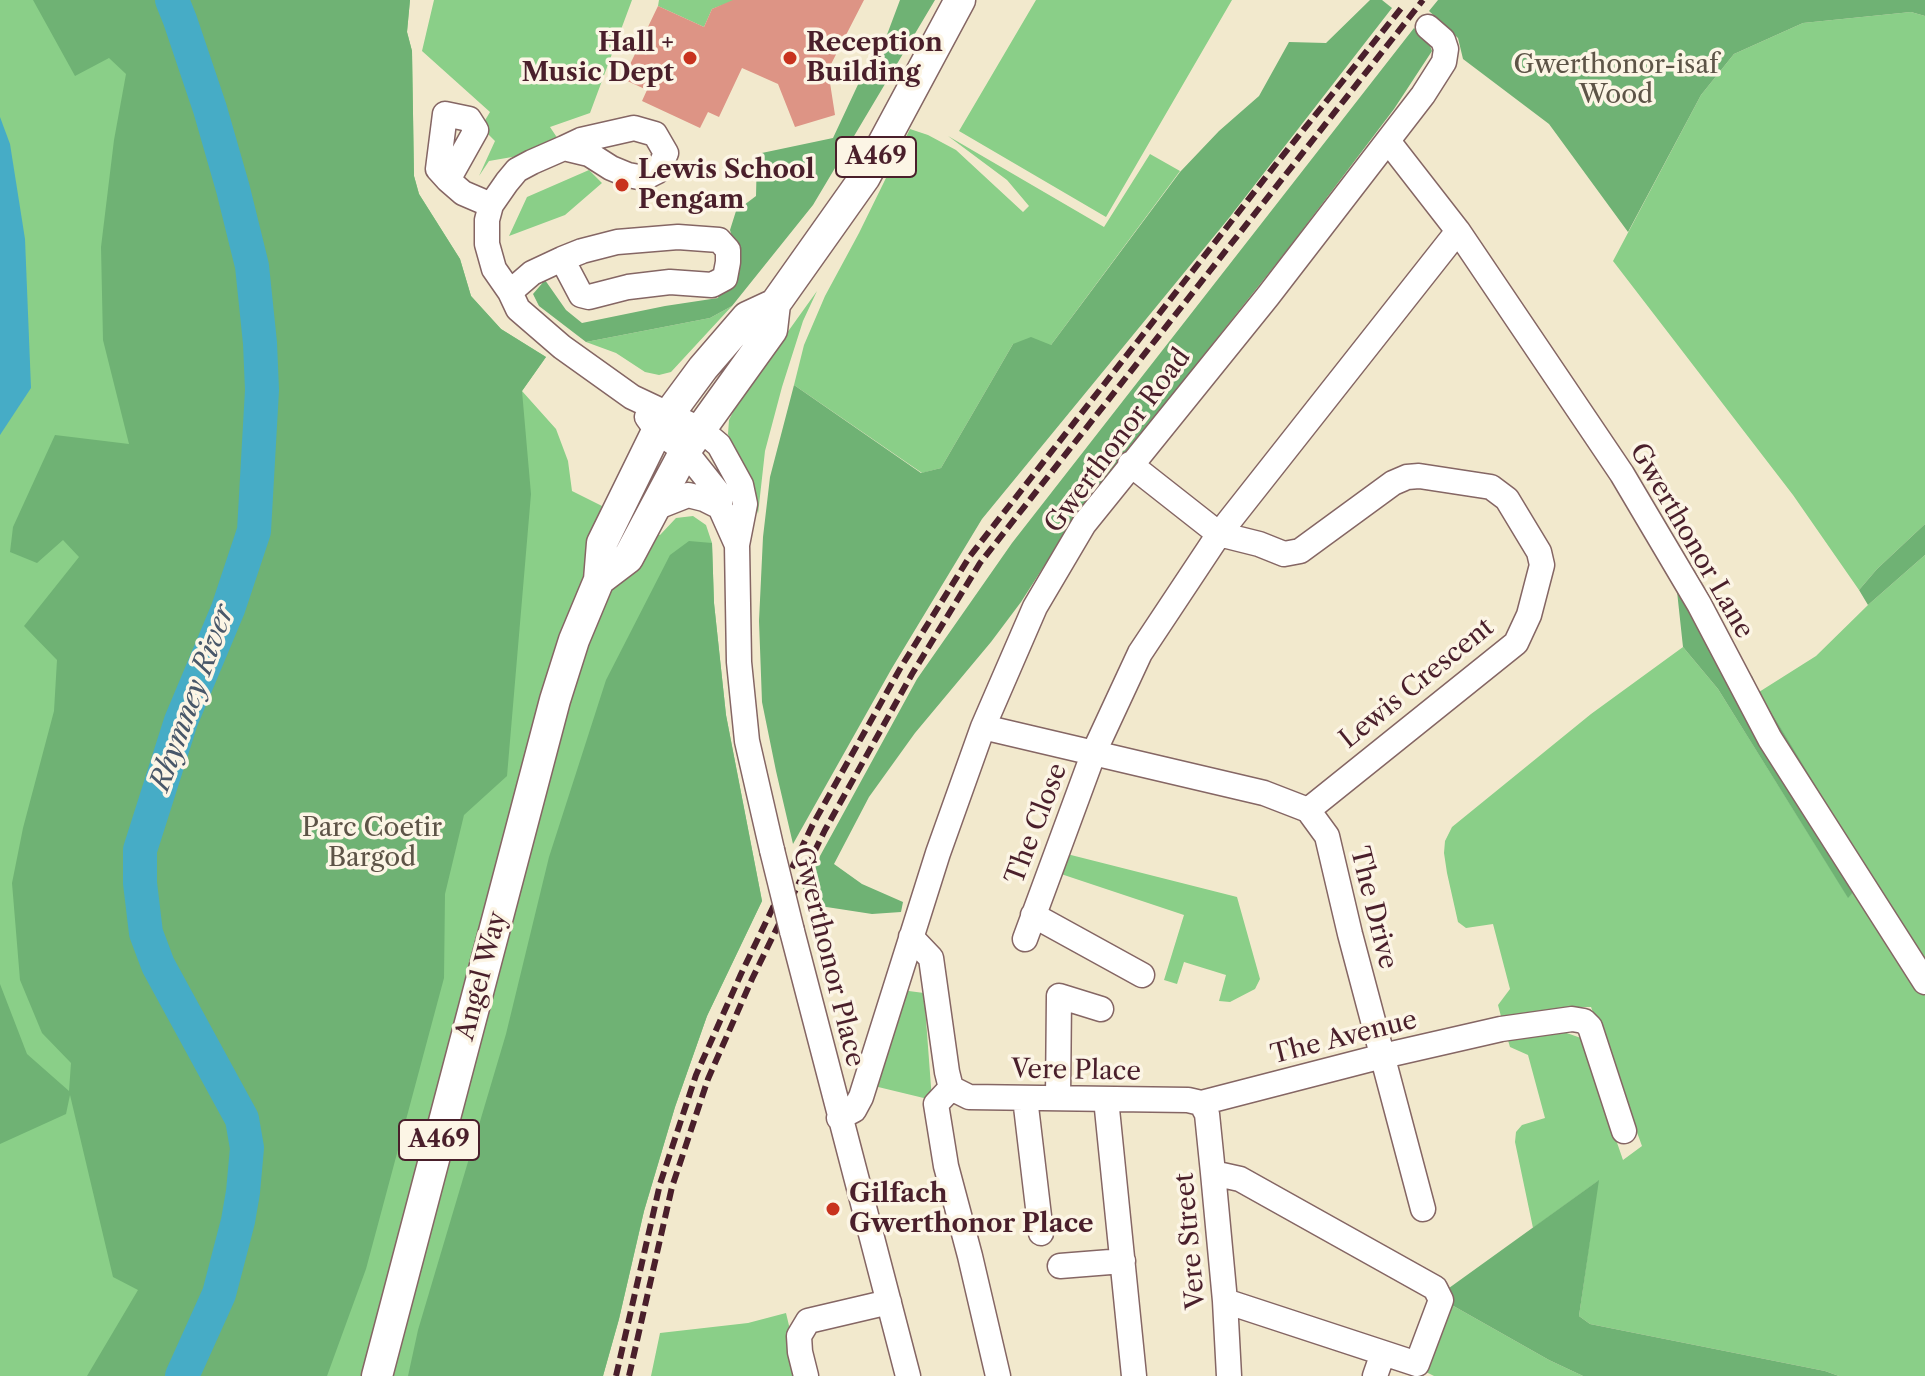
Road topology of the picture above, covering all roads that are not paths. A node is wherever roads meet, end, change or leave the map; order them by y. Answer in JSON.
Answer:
{"nodes":[{"id":1,"x":960,"y":0,"type":"edge"},
{"id":2,"x":1428,"y":27,"type":"dead end"},
{"id":3,"x":1388,"y":141,"type":"junction"},
{"id":4,"x":564,"y":148,"type":"dead end"},
{"id":5,"x":448,"y":180,"type":"dead end"},
{"id":6,"x":491,"y":205,"type":"junction"},
{"id":7,"x":1458,"y":231,"type":"junction"},
{"id":8,"x":562,"y":259,"type":"junction"},
{"id":9,"x":510,"y":292,"type":"junction"},
{"id":10,"x":775,"y":304,"type":"junction"},
{"id":11,"x":663,"y":422,"type":"junction"},
{"id":12,"x":692,"y":440,"type":"junction"},
{"id":13,"x":1130,"y":464,"type":"junction"},
{"id":14,"x":720,"y":507,"type":"junction"},
{"id":15,"x":655,"y":508,"type":"junction"},
{"id":16,"x":1219,"y":534,"type":"junction"},
{"id":17,"x":737,"y":545,"type":"junction"},
{"id":18,"x":599,"y":580,"type":"junction"},
{"id":19,"x":983,"y":727,"type":"junction"},
{"id":20,"x":1094,"y":752,"type":"junction"},
{"id":21,"x":1308,"y":810,"type":"junction"},
{"id":22,"x":1033,"y":915,"type":"junction"},
{"id":23,"x":911,"y":937,"type":"junction"},
{"id":24,"x":1025,"y":939,"type":"dead end"},
{"id":25,"x":1142,"y":975,"type":"dead end"},
{"id":26,"x":1925,"y":982,"type":"edge"},
{"id":27,"x":1101,"y":1009,"type":"dead end"},
{"id":28,"x":1383,"y":1056,"type":"junction"},
{"id":29,"x":951,"y":1088,"type":"junction"},
{"id":30,"x":1025,"y":1098,"type":"junction"},
{"id":31,"x":1058,"y":1098,"type":"junction"},
{"id":32,"x":1106,"y":1099,"type":"junction"},
{"id":33,"x":1201,"y":1103,"type":"junction"},
{"id":34,"x":839,"y":1118,"type":"junction"},
{"id":35,"x":1624,"y":1131,"type":"dead end"},
{"id":36,"x":1213,"y":1173,"type":"junction"},
{"id":37,"x":1423,"y":1209,"type":"dead end"},
{"id":38,"x":1041,"y":1233,"type":"dead end"},
{"id":39,"x":1123,"y":1261,"type":"junction"},
{"id":40,"x":1060,"y":1266,"type":"dead end"},
{"id":41,"x":1225,"y":1301,"type":"junction"},
{"id":42,"x":889,"y":1302,"type":"junction"},
{"id":43,"x":1379,"y":1364,"type":"edge"},
{"id":44,"x":377,"y":1376,"type":"edge"},
{"id":45,"x":806,"y":1376,"type":"edge"},
{"id":46,"x":908,"y":1376,"type":"edge"},
{"id":47,"x":998,"y":1376,"type":"edge"},
{"id":48,"x":1134,"y":1376,"type":"edge"},
{"id":49,"x":1229,"y":1376,"type":"edge"}],
"edges":[{"from":1,"to":10,"type":"main road","number":"A469"},
{"from":2,"to":3,"type":"street","name":"Gwerthonor Road"},
{"from":3,"to":7,"type":"street","name":"Gwerthonor Lane"},
{"from":3,"to":13,"type":"street","name":"Gwerthonor Road"},
{"from":4,"to":6,"type":"street"},
{"from":5,"to":6,"type":"street"},
{"from":6,"to":9,"type":"street"},
{"from":7,"to":16,"type":"street","name":"The Close"},
{"from":7,"to":26,"type":"street","name":"Gwerthonor Lane"},
{"from":8,"to":8,"type":"street"},
{"from":8,"to":9,"type":"street"},
{"from":9,"to":11,"type":"street"},
{"from":10,"to":11,"type":"main road","number":"A469"},
{"from":10,"to":12,"type":"main road","number":"A469"},
{"from":11,"to":12,"type":"street"},
{"from":11,"to":18,"type":"main road","name":"Angel Way","number":"A469"},
{"from":12,"to":14,"type":"street","name":"Gwerthonor Place"},
{"from":12,"to":15,"type":"main road","name":"Angel Way","number":"A469"},
{"from":12,"to":17,"type":"street","name":"Gwerthonor Place"},
{"from":13,"to":16,"type":"street","name":"Lewis Crescent"},
{"from":13,"to":19,"type":"street","name":"Gwerthonor Road"},
{"from":14,"to":15,"type":"street"},
{"from":14,"to":17,"type":"street","name":"Gwerthonor Place"},
{"from":15,"to":18,"type":"main road","name":"Angel Way","number":"A469"},
{"from":16,"to":20,"type":"street","name":"The Close"},
{"from":16,"to":21,"type":"street","name":"Lewis Crescent"},
{"from":17,"to":34,"type":"street","name":"Gwerthonor Place","bridge":true},
{"from":18,"to":44,"type":"main road","name":"Angel Way","number":"A469"},
{"from":19,"to":20,"type":"street"},
{"from":19,"to":23,"type":"street","name":"Gwerthonor Road"},
{"from":20,"to":21,"type":"street"},
{"from":20,"to":22,"type":"street","name":"The Close"},
{"from":21,"to":28,"type":"street","name":"The Drive"},
{"from":22,"to":24,"type":"street","name":"The Close"},
{"from":22,"to":25,"type":"street","name":"The Close"},
{"from":23,"to":29,"type":"street"},
{"from":23,"to":34,"type":"street","name":"Gwerthonor Road"},
{"from":27,"to":31,"type":"street"},
{"from":28,"to":33,"type":"street","name":"The Avenue"},
{"from":28,"to":35,"type":"street","name":"The Avenue"},
{"from":28,"to":37,"type":"street","name":"The Drive"},
{"from":29,"to":30,"type":"street","name":"Vere Place"},
{"from":29,"to":47,"type":"street"},
{"from":30,"to":31,"type":"street","name":"Vere Place"},
{"from":30,"to":38,"type":"street"},
{"from":31,"to":32,"type":"street","name":"Vere Place"},
{"from":32,"to":33,"type":"street","name":"Vere Place"},
{"from":32,"to":39,"type":"street"},
{"from":33,"to":36,"type":"street","name":"Vere Street"},
{"from":34,"to":42,"type":"street","name":"Gwerthonor Place"},
{"from":36,"to":41,"type":"street","name":"Vere Street"},
{"from":36,"to":43,"type":"street"},
{"from":39,"to":40,"type":"street"},
{"from":39,"to":48,"type":"street"},
{"from":41,"to":43,"type":"street"},
{"from":41,"to":49,"type":"street","name":"Vere Street"},
{"from":42,"to":45,"type":"street"},
{"from":42,"to":46,"type":"street","name":"Gwerthonor Place"}]}
